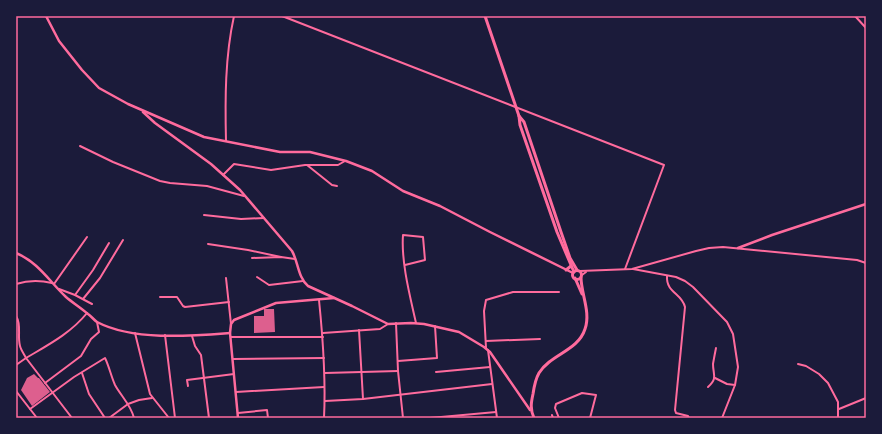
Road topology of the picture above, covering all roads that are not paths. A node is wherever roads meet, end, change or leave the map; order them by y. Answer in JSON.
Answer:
{"nodes":[{"id":1,"x":46,"y":16,"type":"edge"},
{"id":2,"x":234,"y":16,"type":"edge"},
{"id":3,"x":282,"y":16,"type":"edge"},
{"id":4,"x":485,"y":16,"type":"edge"},
{"id":5,"x":855,"y":16,"type":"edge"},
{"id":6,"x":866,"y":28,"type":"edge"},
{"id":7,"x":516,"y":108,"type":"junction"},
{"id":8,"x":141,"y":110,"type":"junction"},
{"id":9,"x":519,"y":116,"type":"junction"},
{"id":10,"x":226,"y":142,"type":"junction"},
{"id":11,"x":80,"y":146,"type":"dead end"},
{"id":12,"x":346,"y":161,"type":"junction"},
{"id":13,"x":306,"y":165,"type":"junction"},
{"id":14,"x":223,"y":175,"type":"junction"},
{"id":15,"x":337,"y":186,"type":"dead end"},
{"id":16,"x":245,"y":196,"type":"junction"},
{"id":17,"x":866,"y":204,"type":"edge"},
{"id":18,"x":204,"y":215,"type":"dead end"},
{"id":19,"x":264,"y":218,"type":"junction"},
{"id":20,"x":87,"y":237,"type":"dead end"},
{"id":21,"x":123,"y":240,"type":"dead end"},
{"id":22,"x":109,"y":244,"type":"dead end"},
{"id":23,"x":208,"y":244,"type":"dead end"},
{"id":24,"x":738,"y":248,"type":"junction"},
{"id":25,"x":16,"y":253,"type":"edge"},
{"id":26,"x":281,"y":257,"type":"junction"},
{"id":27,"x":252,"y":258,"type":"dead end"},
{"id":28,"x":296,"y":259,"type":"junction"},
{"id":29,"x":866,"y":263,"type":"edge"},
{"id":30,"x":405,"y":265,"type":"junction"},
{"id":31,"x":571,"y":266,"type":"junction"},
{"id":32,"x":625,"y":269,"type":"junction"},
{"id":33,"x":632,"y":269,"type":"junction"},
{"id":34,"x":566,"y":270,"type":"junction"},
{"id":35,"x":579,"y":271,"type":"junction"},
{"id":36,"x":586,"y":272,"type":"junction"},
{"id":37,"x":573,"y":273,"type":"junction"},
{"id":38,"x":581,"y":276,"type":"junction"},
{"id":39,"x":667,"y":276,"type":"junction"},
{"id":40,"x":258,"y":277,"type":"dead end"},
{"id":41,"x":226,"y":278,"type":"dead end"},
{"id":42,"x":575,"y":278,"type":"junction"},
{"id":43,"x":303,"y":281,"type":"junction"},
{"id":44,"x":16,"y":284,"type":"edge"},
{"id":45,"x":54,"y":284,"type":"junction"},
{"id":46,"x":59,"y":289,"type":"junction"},
{"id":47,"x":559,"y":292,"type":"dead end"},
{"id":48,"x":75,"y":295,"type":"junction"},
{"id":49,"x":583,"y":295,"type":"junction"},
{"id":50,"x":160,"y":297,"type":"dead end"},
{"id":51,"x":334,"y":298,"type":"junction"},
{"id":52,"x":84,"y":299,"type":"junction"},
{"id":53,"x":319,"y":299,"type":"junction"},
{"id":54,"x":228,"y":302,"type":"junction"},
{"id":55,"x":92,"y":304,"type":"dead end"},
{"id":56,"x":87,"y":313,"type":"junction"},
{"id":57,"x":16,"y":316,"type":"edge"},
{"id":58,"x":97,"y":322,"type":"junction"},
{"id":59,"x":396,"y":323,"type":"junction"},
{"id":60,"x":416,"y":323,"type":"junction"},
{"id":61,"x":231,"y":324,"type":"junction"},
{"id":62,"x":388,"y":324,"type":"junction"},
{"id":63,"x":435,"y":326,"type":"junction"},
{"id":64,"x":359,"y":330,"type":"junction"},
{"id":65,"x":135,"y":333,"type":"junction"},
{"id":66,"x":323,"y":333,"type":"junction"},
{"id":67,"x":166,"y":335,"type":"junction"},
{"id":68,"x":230,"y":335,"type":"junction"},
{"id":69,"x":192,"y":336,"type":"junction"},
{"id":70,"x":323,"y":337,"type":"junction"},
{"id":71,"x":540,"y":339,"type":"dead end"},
{"id":72,"x":20,"y":342,"type":"junction"},
{"id":73,"x":486,"y":342,"type":"junction"},
{"id":74,"x":16,"y":345,"type":"edge"},
{"id":75,"x":716,"y":348,"type":"dead end"},
{"id":76,"x":487,"y":349,"type":"junction"},
{"id":77,"x":26,"y":358,"type":"junction"},
{"id":78,"x":324,"y":358,"type":"junction"},
{"id":79,"x":232,"y":359,"type":"junction"},
{"id":80,"x":398,"y":361,"type":"junction"},
{"id":81,"x":798,"y":364,"type":"dead end"},
{"id":82,"x":16,"y":365,"type":"edge"},
{"id":83,"x":490,"y":368,"type":"junction"},
{"id":84,"x":398,"y":371,"type":"junction"},
{"id":85,"x":361,"y":372,"type":"junction"},
{"id":86,"x":436,"y":372,"type":"dead end"},
{"id":87,"x":82,"y":373,"type":"junction"},
{"id":88,"x":325,"y":373,"type":"junction"},
{"id":89,"x":234,"y":374,"type":"junction"},
{"id":90,"x":204,"y":378,"type":"junction"},
{"id":91,"x":715,"y":378,"type":"junction"},
{"id":92,"x":45,"y":383,"type":"junction"},
{"id":93,"x":492,"y":384,"type":"junction"},
{"id":94,"x":734,"y":385,"type":"junction"},
{"id":95,"x":188,"y":386,"type":"dead end"},
{"id":96,"x":324,"y":387,"type":"junction"},
{"id":97,"x":708,"y":387,"type":"dead end"},
{"id":98,"x":16,"y":392,"type":"edge"},
{"id":99,"x":236,"y":392,"type":"junction"},
{"id":100,"x":52,"y":393,"type":"junction"},
{"id":101,"x":400,"y":394,"type":"junction"},
{"id":102,"x":152,"y":398,"type":"junction"},
{"id":103,"x":866,"y":398,"type":"edge"},
{"id":104,"x":363,"y":399,"type":"junction"},
{"id":105,"x":325,"y":402,"type":"junction"},
{"id":106,"x":128,"y":404,"type":"junction"},
{"id":107,"x":839,"y":409,"type":"junction"},
{"id":108,"x":30,"y":410,"type":"junction"},
{"id":109,"x":530,"y":410,"type":"junction"},
{"id":110,"x":496,"y":412,"type":"junction"},
{"id":111,"x":238,"y":413,"type":"junction"},
{"id":112,"x":472,"y":414,"type":"junction"},
{"id":113,"x":37,"y":418,"type":"edge"},
{"id":114,"x":72,"y":418,"type":"edge"},
{"id":115,"x":105,"y":418,"type":"edge"},
{"id":116,"x":109,"y":418,"type":"edge"},
{"id":117,"x":134,"y":418,"type":"edge"},
{"id":118,"x":169,"y":418,"type":"edge"},
{"id":119,"x":175,"y":418,"type":"edge"},
{"id":120,"x":209,"y":418,"type":"edge"},
{"id":121,"x":238,"y":418,"type":"edge"},
{"id":122,"x":268,"y":418,"type":"edge"},
{"id":123,"x":324,"y":418,"type":"edge"},
{"id":124,"x":403,"y":418,"type":"edge"},
{"id":125,"x":430,"y":418,"type":"edge"},
{"id":126,"x":473,"y":418,"type":"edge"},
{"id":127,"x":497,"y":418,"type":"edge"},
{"id":128,"x":534,"y":418,"type":"edge"},
{"id":129,"x":559,"y":418,"type":"edge"},
{"id":130,"x":590,"y":418,"type":"edge"},
{"id":131,"x":689,"y":418,"type":"edge"},
{"id":132,"x":722,"y":418,"type":"edge"},
{"id":133,"x":838,"y":418,"type":"edge"}],
"edges":[{"from":1,"to":8,"type":"street"},
{"from":2,"to":10,"type":"street"},
{"from":3,"to":7,"type":"street"},
{"from":4,"to":7,"type":"main road"},
{"from":5,"to":6,"type":"street"},
{"from":7,"to":9,"type":"main road"},
{"from":7,"to":32,"type":"street"},
{"from":8,"to":10,"type":"street"},
{"from":8,"to":14,"type":"street"},
{"from":9,"to":31,"type":"main road"},
{"from":9,"to":35,"type":"main road"},
{"from":10,"to":12,"type":"street"},
{"from":11,"to":16,"type":"street"},
{"from":12,"to":13,"type":"street"},
{"from":12,"to":34,"type":"street"},
{"from":13,"to":14,"type":"street"},
{"from":13,"to":15,"type":"street"},
{"from":14,"to":16,"type":"street"},
{"from":16,"to":19,"type":"street"},
{"from":17,"to":24,"type":"street"},
{"from":18,"to":19,"type":"street"},
{"from":19,"to":28,"type":"street"},
{"from":20,"to":45,"type":"street"},
{"from":21,"to":52,"type":"street"},
{"from":22,"to":48,"type":"street"},
{"from":23,"to":26,"type":"street"},
{"from":24,"to":29,"type":"street"},
{"from":24,"to":33,"type":"street"},
{"from":25,"to":45,"type":"street"},
{"from":26,"to":27,"type":"street"},
{"from":26,"to":28,"type":"street"},
{"from":28,"to":43,"type":"street"},
{"from":30,"to":30,"type":"street"},
{"from":30,"to":60,"type":"street"},
{"from":31,"to":34,"type":"main road"},
{"from":31,"to":37,"type":"main road"},
{"from":32,"to":33,"type":"street"},
{"from":32,"to":36,"type":"street"},
{"from":33,"to":39,"type":"street"},
{"from":34,"to":37,"type":"street"},
{"from":35,"to":36,"type":"street"},
{"from":35,"to":37,"type":"main road"},
{"from":35,"to":38,"type":"main road"},
{"from":36,"to":38,"type":"street"},
{"from":37,"to":42,"type":"main road"},
{"from":38,"to":42,"type":"main road"},
{"from":38,"to":49,"type":"main road"},
{"from":39,"to":94,"type":"street"},
{"from":39,"to":131,"type":"street"},
{"from":40,"to":43,"type":"street"},
{"from":41,"to":54,"type":"street"},
{"from":42,"to":49,"type":"main road"},
{"from":43,"to":51,"type":"street"},
{"from":44,"to":45,"type":"street"},
{"from":45,"to":46,"type":"street"},
{"from":46,"to":48,"type":"street"},
{"from":46,"to":56,"type":"street"},
{"from":47,"to":73,"type":"street"},
{"from":48,"to":52,"type":"street"},
{"from":49,"to":109,"type":"main road"},
{"from":50,"to":54,"type":"street"},
{"from":51,"to":53,"type":"street"},
{"from":51,"to":62,"type":"street"},
{"from":52,"to":55,"type":"street"},
{"from":53,"to":61,"type":"street"},
{"from":53,"to":66,"type":"street"},
{"from":54,"to":61,"type":"street"},
{"from":56,"to":58,"type":"street"},
{"from":56,"to":77,"type":"street"},
{"from":57,"to":72,"type":"street"},
{"from":58,"to":65,"type":"street"},
{"from":58,"to":92,"type":"street"},
{"from":59,"to":60,"type":"street"},
{"from":59,"to":62,"type":"street"},
{"from":59,"to":80,"type":"street"},
{"from":60,"to":63,"type":"street"},
{"from":61,"to":68,"type":"street"},
{"from":62,"to":64,"type":"street"},
{"from":63,"to":76,"type":"street"},
{"from":63,"to":80,"type":"street"},
{"from":64,"to":66,"type":"street"},
{"from":64,"to":85,"type":"street"},
{"from":65,"to":67,"type":"street"},
{"from":65,"to":102,"type":"street"},
{"from":66,"to":70,"type":"street"},
{"from":67,"to":69,"type":"street"},
{"from":67,"to":119,"type":"street"},
{"from":68,"to":69,"type":"street"},
{"from":68,"to":70,"type":"street"},
{"from":68,"to":79,"type":"street"},
{"from":69,"to":90,"type":"street"},
{"from":70,"to":78,"type":"street"},
{"from":71,"to":73,"type":"street"},
{"from":72,"to":74,"type":"street"},
{"from":72,"to":77,"type":"street"},
{"from":73,"to":76,"type":"street"},
{"from":75,"to":91,"type":"street"},
{"from":76,"to":83,"type":"street"},
{"from":76,"to":109,"type":"street"},
{"from":77,"to":82,"type":"street"},
{"from":77,"to":92,"type":"street"},
{"from":78,"to":79,"type":"street"},
{"from":78,"to":88,"type":"street"},
{"from":79,"to":89,"type":"street"},
{"from":80,"to":84,"type":"street"},
{"from":81,"to":107,"type":"street"},
{"from":83,"to":86,"type":"street"},
{"from":83,"to":93,"type":"street"},
{"from":84,"to":85,"type":"street"},
{"from":84,"to":101,"type":"street"},
{"from":85,"to":88,"type":"street"},
{"from":85,"to":104,"type":"street"},
{"from":87,"to":100,"type":"street"},
{"from":87,"to":106,"type":"street"},
{"from":87,"to":115,"type":"street"},
{"from":88,"to":96,"type":"street"},
{"from":89,"to":90,"type":"street"},
{"from":89,"to":99,"type":"street"},
{"from":90,"to":95,"type":"street"},
{"from":90,"to":120,"type":"street"},
{"from":91,"to":94,"type":"street"},
{"from":91,"to":97,"type":"street"},
{"from":92,"to":100,"type":"street"},
{"from":93,"to":101,"type":"street"},
{"from":93,"to":110,"type":"street"},
{"from":94,"to":132,"type":"street"},
{"from":96,"to":99,"type":"street"},
{"from":96,"to":105,"type":"street"},
{"from":98,"to":108,"type":"street"},
{"from":99,"to":111,"type":"street"},
{"from":100,"to":108,"type":"street"},
{"from":100,"to":114,"type":"street"},
{"from":101,"to":104,"type":"street"},
{"from":101,"to":124,"type":"street"},
{"from":102,"to":106,"type":"street"},
{"from":102,"to":118,"type":"street"},
{"from":103,"to":107,"type":"street"},
{"from":104,"to":105,"type":"street"},
{"from":105,"to":123,"type":"street"},
{"from":106,"to":116,"type":"street"},
{"from":106,"to":117,"type":"street"},
{"from":107,"to":133,"type":"street"},
{"from":108,"to":113,"type":"street"},
{"from":109,"to":128,"type":"main road"},
{"from":110,"to":112,"type":"street"},
{"from":110,"to":127,"type":"street"},
{"from":111,"to":121,"type":"street"},
{"from":111,"to":122,"type":"street"},
{"from":112,"to":125,"type":"street"},
{"from":112,"to":126,"type":"street"},
{"from":129,"to":130,"type":"street"}]}
